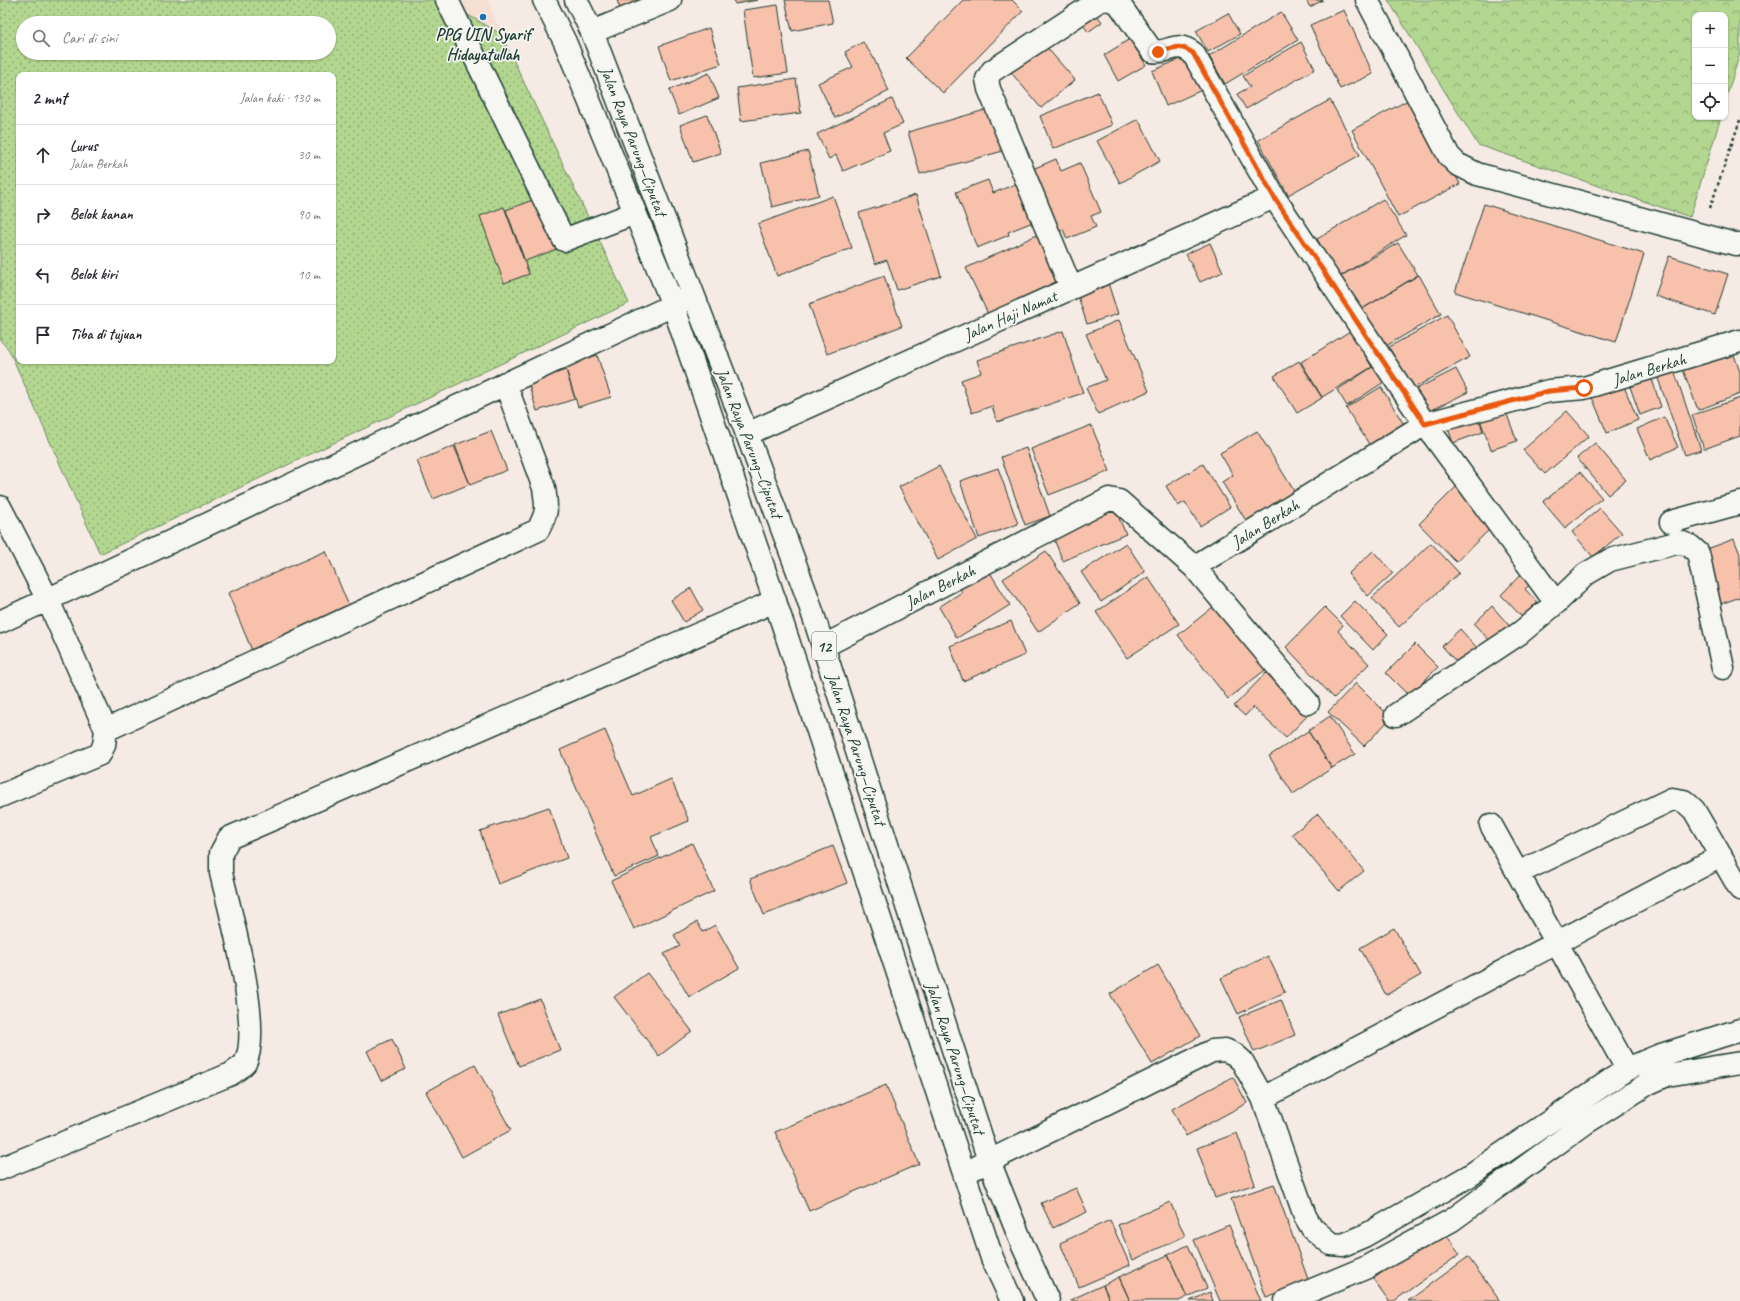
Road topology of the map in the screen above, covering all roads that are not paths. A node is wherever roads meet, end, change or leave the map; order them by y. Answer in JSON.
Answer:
{"nodes":[{"id":1,"x":446,"y":0,"type":"edge"},
{"id":2,"x":544,"y":0,"type":"edge"},
{"id":3,"x":576,"y":0,"type":"edge"},
{"id":4,"x":670,"y":0,"type":"edge"},
{"id":5,"x":1103,"y":0,"type":"edge"},
{"id":6,"x":1111,"y":0,"type":"edge"},
{"id":7,"x":1367,"y":0,"type":"edge"},
{"id":8,"x":592,"y":32,"type":"junction"},
{"id":9,"x":1274,"y":197,"type":"junction"},
{"id":10,"x":635,"y":212,"type":"junction"},
{"id":11,"x":1740,"y":244,"type":"edge"},
{"id":12,"x":1072,"y":288,"type":"junction"},
{"id":13,"x":694,"y":297,"type":"junction"},
{"id":14,"x":673,"y":305,"type":"junction"},
{"id":15,"x":1740,"y":341,"type":"edge"},
{"id":16,"x":505,"y":383,"type":"junction"},
{"id":17,"x":1425,"y":424,"type":"junction"},
{"id":18,"x":747,"y":434,"type":"junction"},
{"id":19,"x":1740,"y":503,"type":"edge"},
{"id":20,"x":0,"y":507,"type":"edge"},
{"id":21,"x":1671,"y":522,"type":"dead end"},
{"id":22,"x":1194,"y":567,"type":"junction"},
{"id":23,"x":47,"y":598,"type":"junction"},
{"id":24,"x":775,"y":601,"type":"junction"},
{"id":25,"x":1556,"y":603,"type":"junction"},
{"id":26,"x":0,"y":622,"type":"edge"},
{"id":27,"x":824,"y":646,"type":"junction"},
{"id":28,"x":794,"y":658,"type":"junction"},
{"id":29,"x":1723,"y":668,"type":"dead end"},
{"id":30,"x":1308,"y":703,"type":"dead end"},
{"id":31,"x":1396,"y":715,"type":"dead end"},
{"id":32,"x":106,"y":730,"type":"junction"},
{"id":33,"x":0,"y":796,"type":"edge"},
{"id":34,"x":1491,"y":825,"type":"dead end"},
{"id":35,"x":1721,"y":856,"type":"junction"},
{"id":36,"x":1518,"y":873,"type":"junction"},
{"id":37,"x":1740,"y":889,"type":"edge"},
{"id":38,"x":1556,"y":943,"type":"junction"},
{"id":39,"x":1740,"y":1030,"type":"edge"},
{"id":40,"x":1740,"y":1063,"type":"edge"},
{"id":41,"x":1627,"y":1069,"type":"junction"},
{"id":42,"x":1263,"y":1098,"type":"junction"},
{"id":43,"x":989,"y":1161,"type":"junction"},
{"id":44,"x":0,"y":1169,"type":"edge"},
{"id":45,"x":964,"y":1173,"type":"junction"},
{"id":46,"x":1012,"y":1301,"type":"edge"},
{"id":47,"x":1048,"y":1301,"type":"edge"},
{"id":48,"x":1286,"y":1301,"type":"edge"}],
"edges":[{"from":1,"to":10,"type":"main road"},
{"from":2,"to":10,"type":"main road","name":"Jalan Raya Parung—Ciputat","number":"12"},
{"from":3,"to":8,"type":"main road","name":"Jalan Raya Parung—Ciputat","number":"12"},
{"from":4,"to":8,"type":"main road"},
{"from":5,"to":12,"type":"main road"},
{"from":6,"to":9,"type":"main road"},
{"from":7,"to":11,"type":"main road"},
{"from":8,"to":13,"type":"main road","name":"Jalan Raya Parung—Ciputat","number":"12"},
{"from":9,"to":12,"type":"main road","name":"Jalan Haji Namat"},
{"from":9,"to":17,"type":"main road"},
{"from":10,"to":14,"type":"main road","name":"Jalan Raya Parung—Ciputat","number":"12"},
{"from":12,"to":18,"type":"main road","name":"Jalan Haji Namat"},
{"from":13,"to":14,"type":"main road"},
{"from":13,"to":18,"type":"main road","name":"Jalan Raya Parung—Ciputat","number":"12"},
{"from":14,"to":16,"type":"main road"},
{"from":14,"to":24,"type":"main road","name":"Jalan Raya Parung—Ciputat","number":"12"},
{"from":15,"to":17,"type":"main road","name":"Jalan Berkah"},
{"from":16,"to":23,"type":"main road"},
{"from":16,"to":32,"type":"main road"},
{"from":17,"to":22,"type":"main road","name":"Jalan Berkah"},
{"from":17,"to":25,"type":"main road"},
{"from":18,"to":27,"type":"main road","name":"Jalan Raya Parung—Ciputat","number":"12"},
{"from":19,"to":21,"type":"main road"},
{"from":20,"to":23,"type":"main road"},
{"from":22,"to":27,"type":"main road","name":"Jalan Berkah"},
{"from":22,"to":30,"type":"main road"},
{"from":23,"to":26,"type":"main road"},
{"from":23,"to":32,"type":"main road"},
{"from":24,"to":28,"type":"main road","name":"Jalan Raya Parung—Ciputat","number":"12"},
{"from":24,"to":44,"type":"main road"},
{"from":25,"to":29,"type":"main road"},
{"from":25,"to":31,"type":"main road"},
{"from":27,"to":28,"type":"main road","name":"Jalan Berkah"},
{"from":27,"to":43,"type":"main road","name":"Jalan Raya Parung—Ciputat","number":"12"},
{"from":28,"to":45,"type":"main road","name":"Jalan Raya Parung—Ciputat","number":"12"},
{"from":32,"to":33,"type":"main road"},
{"from":34,"to":36,"type":"main road"},
{"from":35,"to":36,"type":"main road"},
{"from":35,"to":37,"type":"main road"},
{"from":35,"to":38,"type":"main road"},
{"from":36,"to":38,"type":"main road"},
{"from":38,"to":41,"type":"main road"},
{"from":38,"to":42,"type":"main road"},
{"from":39,"to":41,"type":"main road"},
{"from":40,"to":48,"type":"main road"},
{"from":41,"to":42,"type":"main road"},
{"from":42,"to":43,"type":"main road"},
{"from":43,"to":45,"type":"main road"},
{"from":43,"to":47,"type":"main road","name":"Jalan Raya Parung—Ciputat","number":"12"},
{"from":45,"to":46,"type":"main road","name":"Jalan Raya Parung—Ciputat","number":"12"}]}
